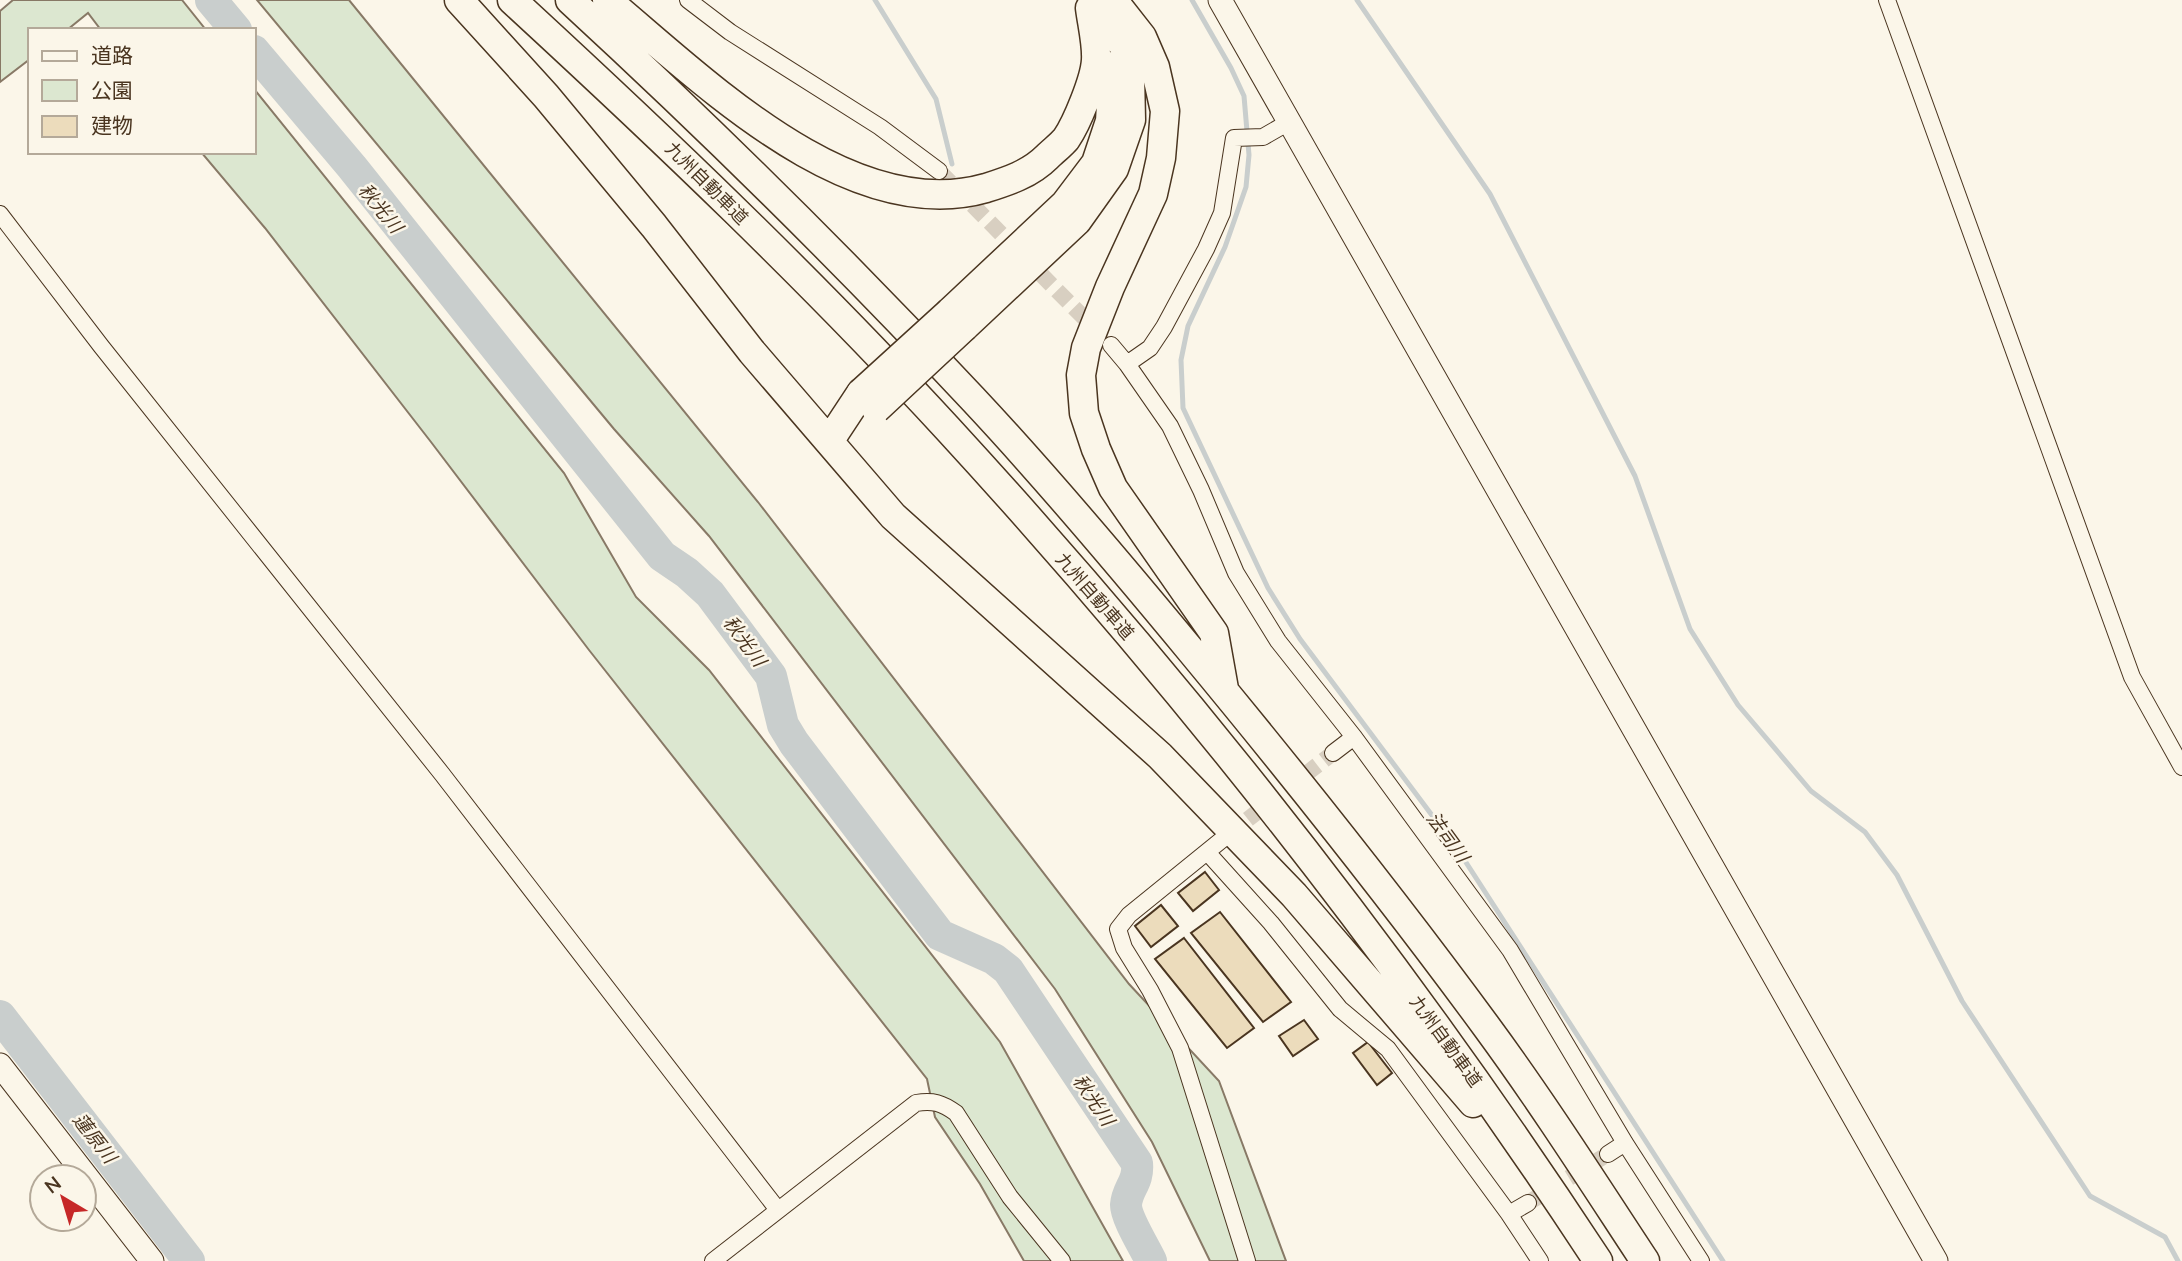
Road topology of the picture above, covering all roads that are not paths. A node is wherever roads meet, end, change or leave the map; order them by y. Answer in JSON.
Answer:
{"nodes":[{"id":1,"x":459,"y":0,"type":"edge"},
{"id":2,"x":512,"y":0,"type":"edge"},
{"id":3,"x":570,"y":0,"type":"edge"},
{"id":4,"x":607,"y":0,"type":"edge"},
{"id":5,"x":688,"y":0,"type":"edge"},
{"id":6,"x":1220,"y":0,"type":"edge"},
{"id":7,"x":1886,"y":0,"type":"edge"},
{"id":8,"x":1096,"y":2,"type":"edge"},
{"id":9,"x":1289,"y":122,"type":"junction"},
{"id":10,"x":939,"y":171,"type":"tunnel mouth"},
{"id":11,"x":0,"y":214,"type":"edge"},
{"id":12,"x":1111,"y":345,"type":"tunnel mouth"},
{"id":13,"x":1127,"y":364,"type":"junction"},
{"id":14,"x":830,"y":440,"type":"junction"},
{"id":15,"x":1224,"y":691,"type":"junction"},
{"id":16,"x":1354,"y":737,"type":"junction"},
{"id":17,"x":1333,"y":753,"type":"tunnel mouth"},
{"id":18,"x":2182,"y":767,"type":"edge"},
{"id":19,"x":1224,"y":838,"type":"tunnel mouth"},
{"id":20,"x":1207,"y":852,"type":"junction"},
{"id":21,"x":0,"y":1065,"type":"edge"},
{"id":22,"x":1625,"y":1143,"type":"junction"},
{"id":23,"x":1608,"y":1154,"type":"tunnel mouth"},
{"id":24,"x":1558,"y":1200,"type":"junction"},
{"id":25,"x":1528,"y":1203,"type":"tunnel mouth"},
{"id":26,"x":778,"y":1210,"type":"junction"},
{"id":27,"x":1509,"y":1214,"type":"junction"},
{"id":28,"x":152,"y":1261,"type":"edge"},
{"id":29,"x":713,"y":1261,"type":"edge"},
{"id":30,"x":1062,"y":1261,"type":"edge"},
{"id":31,"x":1247,"y":1261,"type":"edge"},
{"id":32,"x":1540,"y":1261,"type":"edge"},
{"id":33,"x":1598,"y":1261,"type":"edge"},
{"id":34,"x":1645,"y":1261,"type":"edge"},
{"id":35,"x":1701,"y":1261,"type":"edge"},
{"id":36,"x":1936,"y":1261,"type":"edge"}],
"edges":[{"from":1,"to":14,"type":"highway"},
{"from":2,"to":24,"type":"highway","name":"九州自動車道"},
{"from":3,"to":15,"type":"highway"},
{"from":4,"to":8,"type":"highway"},
{"from":5,"to":10,"type":"street"},
{"from":6,"to":9,"type":"street"},
{"from":7,"to":18,"type":"street"},
{"from":8,"to":14,"type":"highway","bridge":true},
{"from":8,"to":15,"type":"highway"},
{"from":9,"to":13,"type":"street"},
{"from":9,"to":36,"type":"street"},
{"from":11,"to":26,"type":"street"},
{"from":12,"to":13,"type":"street"},
{"from":13,"to":16,"type":"street"},
{"from":14,"to":24,"type":"highway"},
{"from":15,"to":34,"type":"highway"},
{"from":16,"to":17,"type":"street"},
{"from":16,"to":22,"type":"street"},
{"from":19,"to":20,"type":"street"},
{"from":20,"to":27,"type":"street"},
{"from":20,"to":31,"type":"street"},
{"from":21,"to":28,"type":"street"},
{"from":22,"to":23,"type":"street"},
{"from":22,"to":35,"type":"street"},
{"from":24,"to":33,"type":"highway","name":"九州自動車道"},
{"from":25,"to":27,"type":"street"},
{"from":26,"to":29,"type":"street"},
{"from":26,"to":30,"type":"street"},
{"from":27,"to":32,"type":"street"}]}
